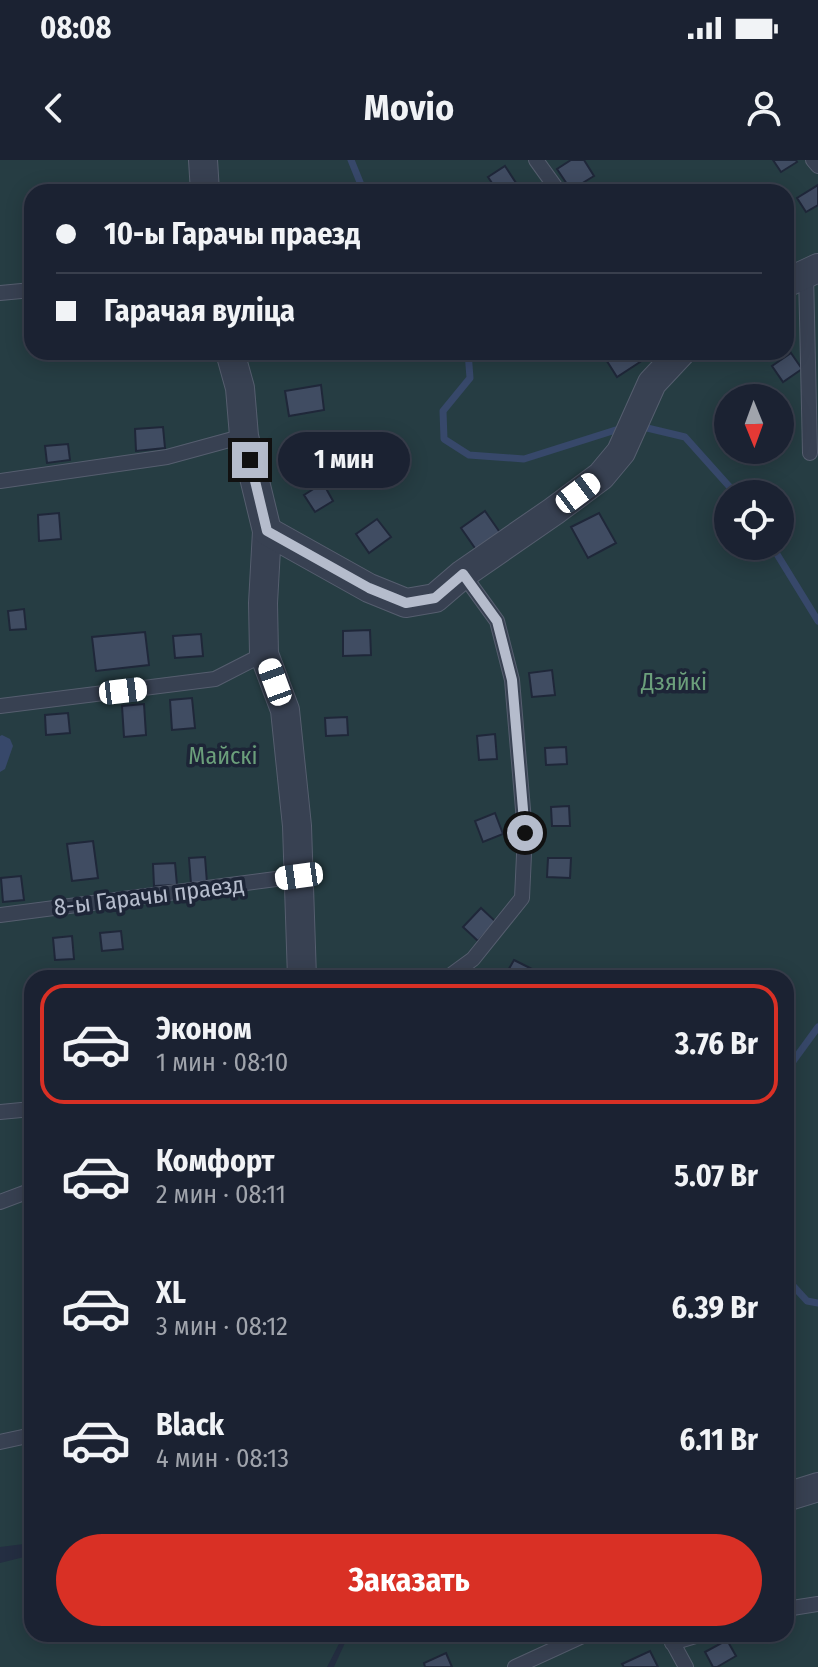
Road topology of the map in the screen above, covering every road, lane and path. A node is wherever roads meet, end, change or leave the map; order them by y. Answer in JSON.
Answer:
{"nodes":[{"id":1,"x":203,"y":160,"type":"edge"},
{"id":2,"x":536,"y":160,"type":"edge"},
{"id":3,"x":813,"y":160,"type":"edge"},
{"id":4,"x":818,"y":166,"type":"edge"},
{"id":5,"x":204,"y":184,"type":"edge"},
{"id":6,"x":553,"y":184,"type":"edge"},
{"id":7,"x":803,"y":275,"type":"edge"},
{"id":8,"x":24,"y":291,"type":"edge"},
{"id":9,"x":0,"y":293,"type":"edge"},
{"id":10,"x":232,"y":360,"type":"edge"},
{"id":11,"x":674,"y":360,"type":"edge"},
{"id":12,"x":244,"y":436,"type":"junction"},
{"id":13,"x":810,"y":453,"type":"dead end"},
{"id":14,"x":0,"y":481,"type":"edge"},
{"id":15,"x":267,"y":531,"type":"junction"},
{"id":16,"x":463,"y":574,"type":"junction"},
{"id":17,"x":264,"y":654,"type":"junction"},
{"id":18,"x":0,"y":706,"type":"edge"},
{"id":19,"x":299,"y":876,"type":"junction"},
{"id":20,"x":0,"y":915,"type":"edge"},
{"id":21,"x":302,"y":970,"type":"edge"},
{"id":22,"x":458,"y":970,"type":"edge"},
{"id":23,"x":24,"y":1110,"type":"edge"},
{"id":24,"x":0,"y":1112,"type":"edge"},
{"id":25,"x":24,"y":1193,"type":"edge"},
{"id":26,"x":0,"y":1202,"type":"edge"},
{"id":27,"x":24,"y":1437,"type":"edge"},
{"id":28,"x":0,"y":1442,"type":"edge"},
{"id":29,"x":818,"y":1487,"type":"edge"},
{"id":30,"x":794,"y":1494,"type":"edge"},
{"id":31,"x":818,"y":1604,"type":"edge"},
{"id":32,"x":794,"y":1608,"type":"edge"},
{"id":33,"x":570,"y":1642,"type":"edge"},
{"id":34,"x":672,"y":1642,"type":"edge"},
{"id":35,"x":515,"y":1667,"type":"edge"},
{"id":36,"x":686,"y":1667,"type":"edge"}],
"edges":[{"from":1,"to":5,"type":"street"},
{"from":2,"to":6,"type":"lane"},
{"from":3,"to":4,"type":"lane"},
{"from":7,"to":13,"type":"lane"},
{"from":8,"to":9,"type":"lane"},
{"from":10,"to":12,"type":"street"},
{"from":11,"to":16,"type":"street"},
{"from":12,"to":14,"type":"lane"},
{"from":12,"to":15,"type":"street"},
{"from":15,"to":16,"type":"street"},
{"from":15,"to":17,"type":"street"},
{"from":16,"to":22,"type":"lane"},
{"from":17,"to":18,"type":"lane"},
{"from":17,"to":19,"type":"street"},
{"from":19,"to":20,"type":"lane","name":"8-ы Гарачы праезд"},
{"from":19,"to":21,"type":"street"},
{"from":23,"to":24,"type":"lane"},
{"from":25,"to":26,"type":"lane"},
{"from":27,"to":28,"type":"lane"},
{"from":29,"to":30,"type":"street"},
{"from":31,"to":32,"type":"lane"},
{"from":33,"to":35,"type":"lane"},
{"from":34,"to":36,"type":"lane"}]}
